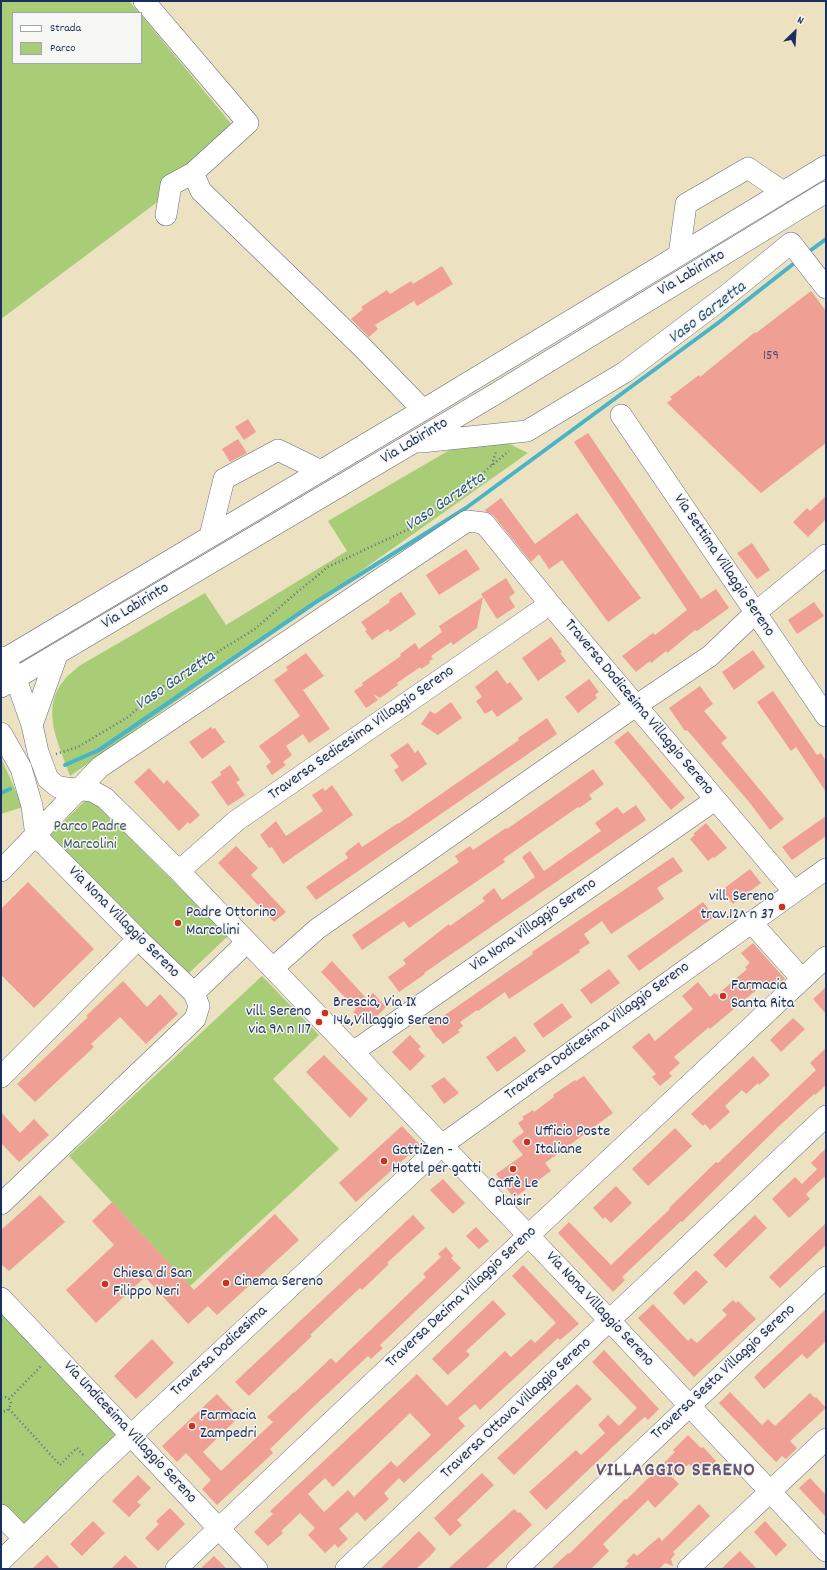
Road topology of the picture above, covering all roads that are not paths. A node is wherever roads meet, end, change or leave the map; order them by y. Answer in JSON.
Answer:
{"nodes":[{"id":1,"x":144,"y":1,"type":"edge"},
{"id":2,"x":826,"y":166,"type":"edge"},
{"id":3,"x":193,"y":173,"type":"junction"},
{"id":4,"x":783,"y":192,"type":"junction"},
{"id":5,"x":826,"y":192,"type":"edge"},
{"id":6,"x":794,"y":212,"type":"junction"},
{"id":7,"x":166,"y":215,"type":"dead end"},
{"id":8,"x":798,"y":252,"type":"junction"},
{"id":9,"x":679,"y":255,"type":"junction"},
{"id":10,"x":826,"y":288,"type":"edge"},
{"id":11,"x":423,"y":410,"type":"junction"},
{"id":12,"x":621,"y":415,"type":"dead end"},
{"id":13,"x":414,"y":442,"type":"junction"},
{"id":14,"x":321,"y":471,"type":"junction"},
{"id":15,"x":210,"y":536,"type":"junction"},
{"id":16,"x":823,"y":562,"type":"edge"},
{"id":17,"x":550,"y":604,"type":"junction"},
{"id":18,"x":755,"y":613,"type":"junction"},
{"id":19,"x":57,"y":655,"type":"junction"},
{"id":20,"x":2,"y":659,"type":"edge"},
{"id":21,"x":8,"y":683,"type":"edge"},
{"id":22,"x":637,"y":705,"type":"junction"},
{"id":23,"x":826,"y":716,"type":"edge"},
{"id":24,"x":32,"y":725,"type":"junction"},
{"id":25,"x":4,"y":741,"type":"edge"},
{"id":26,"x":79,"y":789,"type":"junction"},
{"id":27,"x":716,"y":800,"type":"junction"},
{"id":28,"x":36,"y":836,"type":"junction"},
{"id":29,"x":826,"y":869,"type":"edge"},
{"id":30,"x":1,"y":871,"type":"edge"},
{"id":31,"x":179,"y":871,"type":"junction"},
{"id":32,"x":794,"y":892,"type":"junction"},
{"id":33,"x":751,"y":922,"type":"junction"},
{"id":34,"x":138,"y":939,"type":"junction"},
{"id":35,"x":247,"y":942,"type":"junction"},
{"id":36,"x":826,"y":957,"type":"edge"},
{"id":37,"x":273,"y":968,"type":"junction"},
{"id":38,"x":802,"y":979,"type":"junction"},
{"id":39,"x":194,"y":993,"type":"junction"},
{"id":40,"x":354,"y":1052,"type":"junction"},
{"id":41,"x":1,"y":1077,"type":"edge"},
{"id":42,"x":826,"y":1116,"type":"edge"},
{"id":43,"x":442,"y":1145,"type":"junction"},
{"id":44,"x":1,"y":1204,"type":"edge"},
{"id":45,"x":528,"y":1235,"type":"junction"},
{"id":46,"x":826,"y":1277,"type":"edge"},
{"id":47,"x":1,"y":1298,"type":"edge"},
{"id":48,"x":610,"y":1321,"type":"junction"},
{"id":49,"x":689,"y":1406,"type":"junction"},
{"id":50,"x":131,"y":1435,"type":"junction"},
{"id":51,"x":826,"y":1439,"type":"edge"},
{"id":52,"x":770,"y":1492,"type":"junction"},
{"id":53,"x":1,"y":1515,"type":"edge"},
{"id":54,"x":219,"y":1528,"type":"junction"},
{"id":55,"x":24,"y":1539,"type":"junction"},
{"id":56,"x":826,"y":1551,"type":"edge"},
{"id":57,"x":1,"y":1561,"type":"edge"},
{"id":58,"x":176,"y":1569,"type":"edge"},
{"id":59,"x":257,"y":1569,"type":"edge"},
{"id":60,"x":346,"y":1569,"type":"edge"},
{"id":61,"x":517,"y":1569,"type":"edge"},
{"id":62,"x":688,"y":1569,"type":"edge"}],
"edges":[{"from":1,"to":3,"type":"street"},
{"from":2,"to":4,"type":"street","name":"Via Labirinto"},
{"from":3,"to":7,"type":"street"},
{"from":3,"to":11,"type":"street"},
{"from":4,"to":9,"type":"street","name":"Via Labirinto"},
{"from":4,"to":9,"type":"street"},
{"from":5,"to":6,"type":"street","name":"Via Labirinto"},
{"from":6,"to":8,"type":"street"},
{"from":6,"to":13,"type":"street","name":"Via Labirinto"},
{"from":8,"to":10,"type":"street"},
{"from":8,"to":13,"type":"street"},
{"from":9,"to":11,"type":"street","name":"Via Labirinto"},
{"from":11,"to":14,"type":"street","name":"Via Labirinto"},
{"from":12,"to":18,"type":"street","name":"Via Settima Villaggio Sereno"},
{"from":13,"to":19,"type":"street","name":"Via Labirinto"},
{"from":14,"to":15,"type":"street","name":"Via Labirinto"},
{"from":14,"to":15,"type":"street"},
{"from":15,"to":20,"type":"street","name":"Via Labirinto"},
{"from":16,"to":18,"type":"street"},
{"from":17,"to":22,"type":"street","name":"Traversa Dodicesima Villaggio Sereno"},
{"from":17,"to":26,"type":"street","name":"Traversa Dodicesima Villaggio Sereno"},
{"from":17,"to":31,"type":"street","name":"Traversa Sedicesima Villaggio Sereno"},
{"from":18,"to":22,"type":"street"},
{"from":18,"to":23,"type":"street","name":"Via Settima Villaggio Sereno"},
{"from":19,"to":21,"type":"street","name":"Via Labirinto"},
{"from":19,"to":24,"type":"street"},
{"from":20,"to":21,"type":"street","name":"Via Nona Villaggio Sereno"},
{"from":21,"to":24,"type":"street","name":"Via Nona Villaggio Sereno"},
{"from":22,"to":27,"type":"street","name":"Traversa Dodicesima Villaggio Sereno"},
{"from":22,"to":37,"type":"street"},
{"from":24,"to":26,"type":"street","name":"Via Nona Villaggio Sereno"},
{"from":25,"to":28,"type":"street"},
{"from":26,"to":28,"type":"street"},
{"from":26,"to":31,"type":"street","name":"Via Nona Villaggio Sereno"},
{"from":27,"to":32,"type":"street","name":"Traversa Dodicesima Villaggio Sereno"},
{"from":27,"to":40,"type":"street","name":"Via Nona Villaggio Sereno"},
{"from":28,"to":30,"type":"street"},
{"from":28,"to":34,"type":"street","name":"Via Nona Villaggio Sereno"},
{"from":29,"to":32,"type":"street","name":"Traversa Dodicesima Villaggio Sereno"},
{"from":31,"to":35,"type":"street","name":"Via Nona Villaggio Sereno"},
{"from":32,"to":33,"type":"street","name":"Traversa Dodicesima Villaggio Sereno"},
{"from":33,"to":38,"type":"street"},
{"from":33,"to":43,"type":"street","name":"Traversa Dodicesima Villaggio Sereno"},
{"from":34,"to":39,"type":"street","name":"Via Nona Villaggio Sereno"},
{"from":34,"to":41,"type":"street"},
{"from":35,"to":37,"type":"street","name":"Via Nona Villaggio Sereno"},
{"from":35,"to":39,"type":"street"},
{"from":36,"to":38,"type":"street","name":"Traversa Decima Villaggio Sereno"},
{"from":37,"to":40,"type":"street","name":"Via Nona Villaggio Sereno"},
{"from":38,"to":45,"type":"street","name":"Traversa Decima Villaggio Sereno"},
{"from":39,"to":44,"type":"street"},
{"from":40,"to":43,"type":"street","name":"Via Nona Villaggio Sereno"},
{"from":42,"to":48,"type":"street","name":"Traversa Ottava Villaggio Sereno"},
{"from":43,"to":45,"type":"street","name":"Via Nona Villaggio Sereno"},
{"from":43,"to":50,"type":"street","name":"Traversa Dodicesima"},
{"from":45,"to":48,"type":"street","name":"Via Nona Villaggio Sereno"},
{"from":45,"to":54,"type":"street","name":"Traversa Decima Villaggio Sereno"},
{"from":46,"to":49,"type":"street","name":"Traversa Sesta Villaggio Sereno"},
{"from":47,"to":50,"type":"street","name":"Via Undicesima Villaggio Sereno"},
{"from":48,"to":49,"type":"street","name":"Via Nona Villaggio Sereno"},
{"from":48,"to":60,"type":"street","name":"Traversa Ottava Villaggio Sereno"},
{"from":49,"to":52,"type":"street","name":"Via Nona Villaggio Sereno"},
{"from":49,"to":61,"type":"street","name":"Traversa Sesta Villaggio Sereno"},
{"from":50,"to":54,"type":"street","name":"Via Undicesima Villaggio Sereno"},
{"from":50,"to":55,"type":"street","name":"Traversa Dodicesima"},
{"from":51,"to":52,"type":"street"},
{"from":52,"to":56,"type":"street","name":"Via Nona Villaggio Sereno"},
{"from":52,"to":62,"type":"street"},
{"from":53,"to":55,"type":"street"},
{"from":54,"to":58,"type":"street","name":"Traversa Decima Villaggio Sereno"},
{"from":54,"to":59,"type":"street","name":"Via Undicesima Villaggio Sereno"},
{"from":55,"to":57,"type":"street","name":"Traversa Dodicesima"}]}
